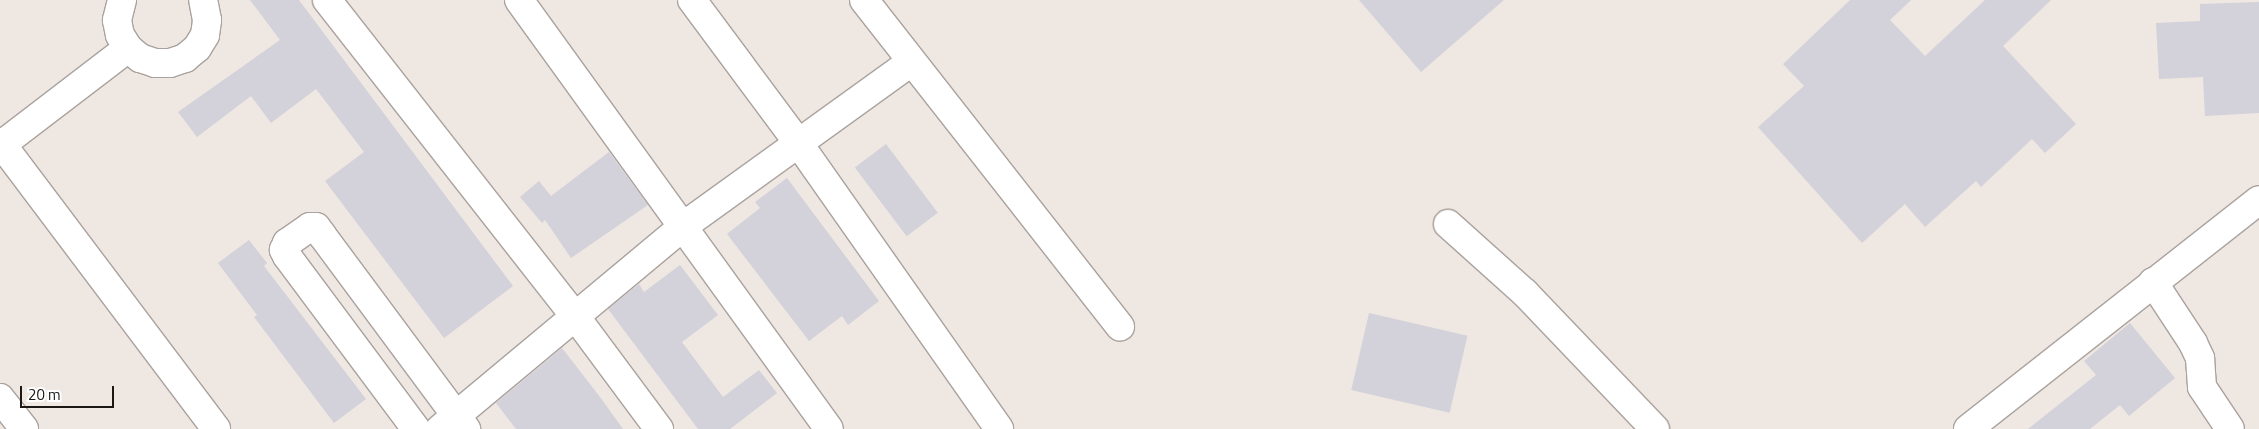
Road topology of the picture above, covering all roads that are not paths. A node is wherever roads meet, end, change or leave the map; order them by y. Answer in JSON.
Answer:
{"nodes":[{"id":1,"x":122,"y":0,"type":"edge"},
{"id":2,"x":203,"y":0,"type":"edge"},
{"id":3,"x":327,"y":0,"type":"edge"},
{"id":4,"x":519,"y":0,"type":"edge"},
{"id":5,"x":692,"y":0,"type":"edge"},
{"id":6,"x":864,"y":0,"type":"edge"},
{"id":7,"x":128,"y":48,"type":"junction"},
{"id":8,"x":912,"y":62,"type":"junction"},
{"id":9,"x":1,"y":144,"type":"edge"},
{"id":10,"x":799,"y":144,"type":"junction"},
{"id":11,"x":2259,"y":200,"type":"edge"},
{"id":12,"x":1448,"y":224,"type":"dead end"},
{"id":13,"x":685,"y":226,"type":"junction"},
{"id":14,"x":2152,"y":282,"type":"junction"},
{"id":15,"x":575,"y":316,"type":"junction"},
{"id":16,"x":1120,"y":326,"type":"dead end"},
{"id":17,"x":0,"y":398,"type":"edge"},
{"id":18,"x":454,"y":425,"type":"edge"},
{"id":19,"x":24,"y":429,"type":"edge"},
{"id":20,"x":216,"y":429,"type":"edge"},
{"id":21,"x":416,"y":429,"type":"edge"},
{"id":22,"x":659,"y":429,"type":"edge"},
{"id":23,"x":829,"y":429,"type":"edge"},
{"id":24,"x":999,"y":429,"type":"edge"},
{"id":25,"x":1655,"y":429,"type":"edge"},
{"id":26,"x":1968,"y":429,"type":"edge"},
{"id":27,"x":2230,"y":429,"type":"edge"}],
"edges":[{"from":1,"to":7,"type":"street"},
{"from":2,"to":7,"type":"street"},
{"from":3,"to":15,"type":"street"},
{"from":4,"to":13,"type":"street"},
{"from":5,"to":10,"type":"street"},
{"from":6,"to":8,"type":"street"},
{"from":7,"to":9,"type":"street"},
{"from":8,"to":10,"type":"street"},
{"from":8,"to":16,"type":"street"},
{"from":9,"to":20,"type":"street"},
{"from":10,"to":13,"type":"street"},
{"from":10,"to":24,"type":"street"},
{"from":11,"to":14,"type":"street"},
{"from":12,"to":25,"type":"street"},
{"from":13,"to":15,"type":"street"},
{"from":13,"to":23,"type":"street"},
{"from":14,"to":26,"type":"street"},
{"from":14,"to":27,"type":"street"},
{"from":15,"to":18,"type":"street"},
{"from":15,"to":22,"type":"street"},
{"from":17,"to":19,"type":"street"},
{"from":18,"to":21,"type":"street"}]}
